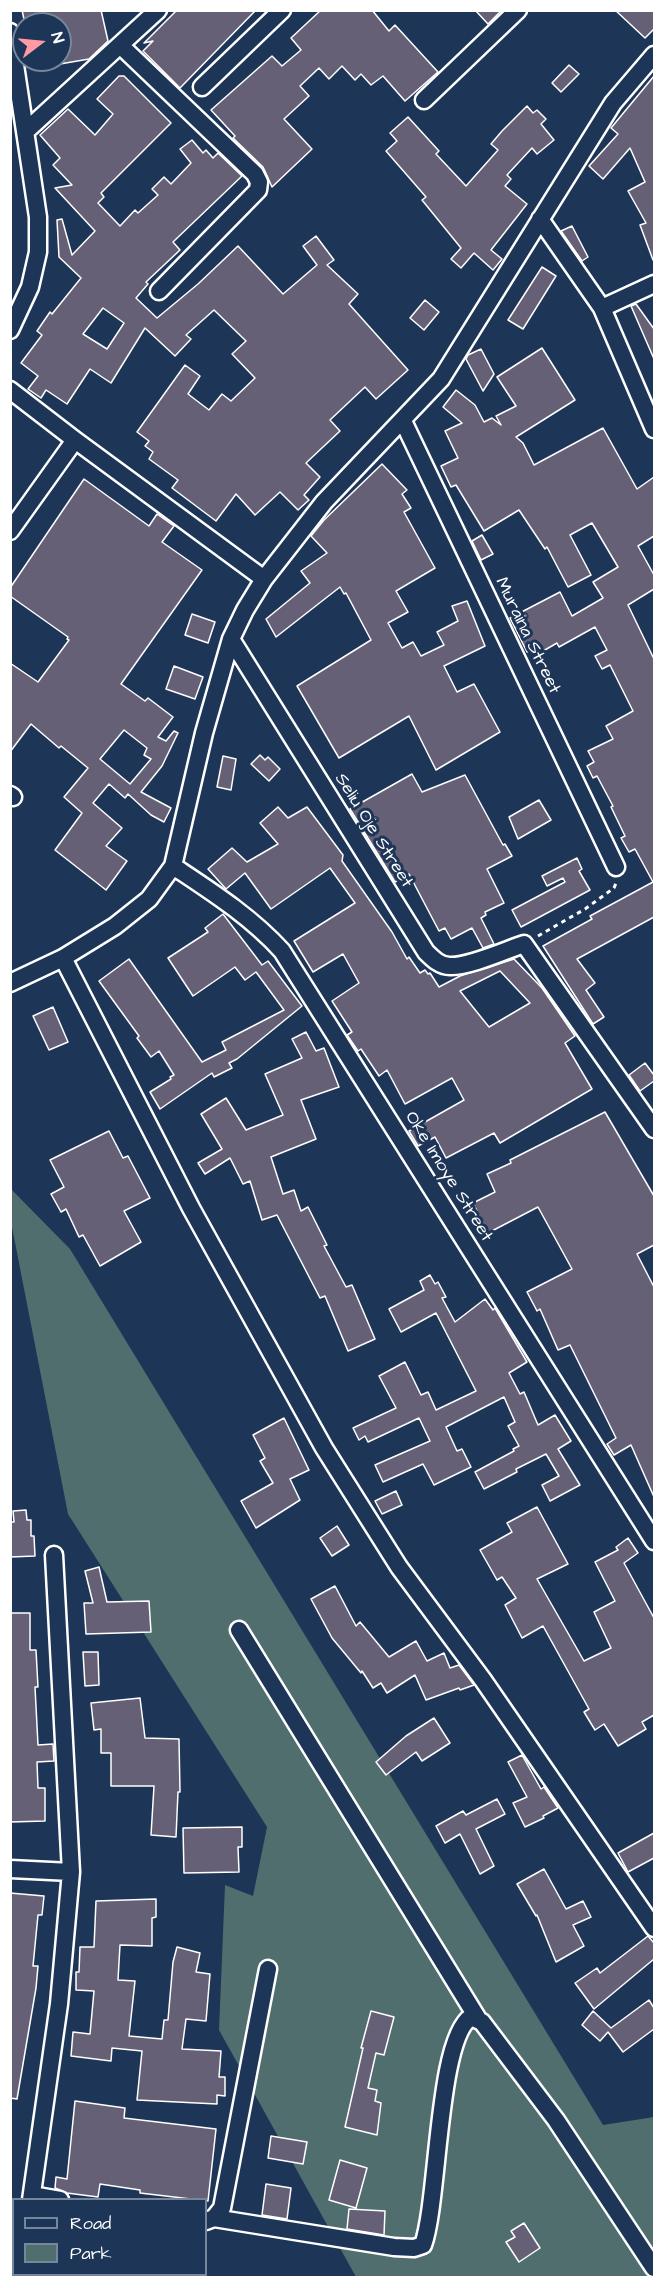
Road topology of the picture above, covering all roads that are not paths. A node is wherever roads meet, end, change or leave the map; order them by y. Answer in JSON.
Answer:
{"nodes":[{"id":1,"x":158,"y":10,"type":"edge"},
{"id":2,"x":282,"y":10,"type":"edge"},
{"id":3,"x":518,"y":10,"type":"edge"},
{"id":4,"x":10,"y":32,"type":"edge"},
{"id":5,"x":121,"y":46,"type":"junction"},
{"id":6,"x":654,"y":55,"type":"edge"},
{"id":7,"x":202,"y":87,"type":"dead end"},
{"id":8,"x":424,"y":100,"type":"dead end"},
{"id":9,"x":26,"y":130,"type":"junction"},
{"id":10,"x":540,"y":219,"type":"junction"},
{"id":11,"x":654,"y":284,"type":"edge"},
{"id":12,"x":159,"y":291,"type":"dead end"},
{"id":13,"x":602,"y":308,"type":"junction"},
{"id":14,"x":10,"y":330,"type":"edge"},
{"id":15,"x":10,"y":390,"type":"edge"},
{"id":16,"x":403,"y":421,"type":"junction"},
{"id":17,"x":654,"y":429,"type":"edge"},
{"id":18,"x":75,"y":440,"type":"junction"},
{"id":19,"x":10,"y":531,"type":"edge"},
{"id":20,"x":264,"y":579,"type":"junction"},
{"id":21,"x":231,"y":639,"type":"junction"},
{"id":22,"x":173,"y":867,"type":"junction"},
{"id":23,"x":616,"y":867,"type":"road end"},
{"id":24,"x":63,"y":958,"type":"junction"},
{"id":25,"x":10,"y":983,"type":"edge"},
{"id":26,"x":654,"y":1129,"type":"edge"},
{"id":27,"x":654,"y":1541,"type":"edge"},
{"id":28,"x":54,"y":1555,"type":"dead end"},
{"id":29,"x":239,"y":1630,"type":"dead end"},
{"id":30,"x":10,"y":1869,"type":"edge"},
{"id":31,"x":70,"y":1872,"type":"junction"},
{"id":32,"x":654,"y":1928,"type":"edge"},
{"id":33,"x":268,"y":1969,"type":"dead end"},
{"id":34,"x":478,"y":2019,"type":"junction"},
{"id":35,"x":32,"y":2197,"type":"edge"},
{"id":36,"x":210,"y":2220,"type":"edge"},
{"id":37,"x":654,"y":2268,"type":"edge"}],
"edges":[{"from":1,"to":5,"type":"street"},
{"from":2,"to":7,"type":"street"},
{"from":3,"to":8,"type":"street"},
{"from":4,"to":9,"type":"street"},
{"from":5,"to":9,"type":"street"},
{"from":5,"to":12,"type":"street"},
{"from":6,"to":10,"type":"street"},
{"from":9,"to":14,"type":"street"},
{"from":10,"to":13,"type":"street"},
{"from":10,"to":16,"type":"street"},
{"from":11,"to":13,"type":"street"},
{"from":13,"to":17,"type":"street"},
{"from":15,"to":18,"type":"street"},
{"from":16,"to":20,"type":"street"},
{"from":16,"to":23,"type":"street","name":"Muraina Street"},
{"from":18,"to":19,"type":"street"},
{"from":18,"to":20,"type":"street"},
{"from":20,"to":21,"type":"street"},
{"from":21,"to":22,"type":"street"},
{"from":21,"to":26,"type":"street","name":"Seliu Oje Street"},
{"from":22,"to":24,"type":"street"},
{"from":22,"to":27,"type":"street","name":"Oke Imoye Street"},
{"from":24,"to":25,"type":"street"},
{"from":24,"to":32,"type":"street"},
{"from":28,"to":31,"type":"street"},
{"from":29,"to":34,"type":"street"},
{"from":30,"to":31,"type":"street"},
{"from":31,"to":35,"type":"street"},
{"from":33,"to":36,"type":"street"},
{"from":34,"to":36,"type":"street"},
{"from":34,"to":37,"type":"street"}]}
